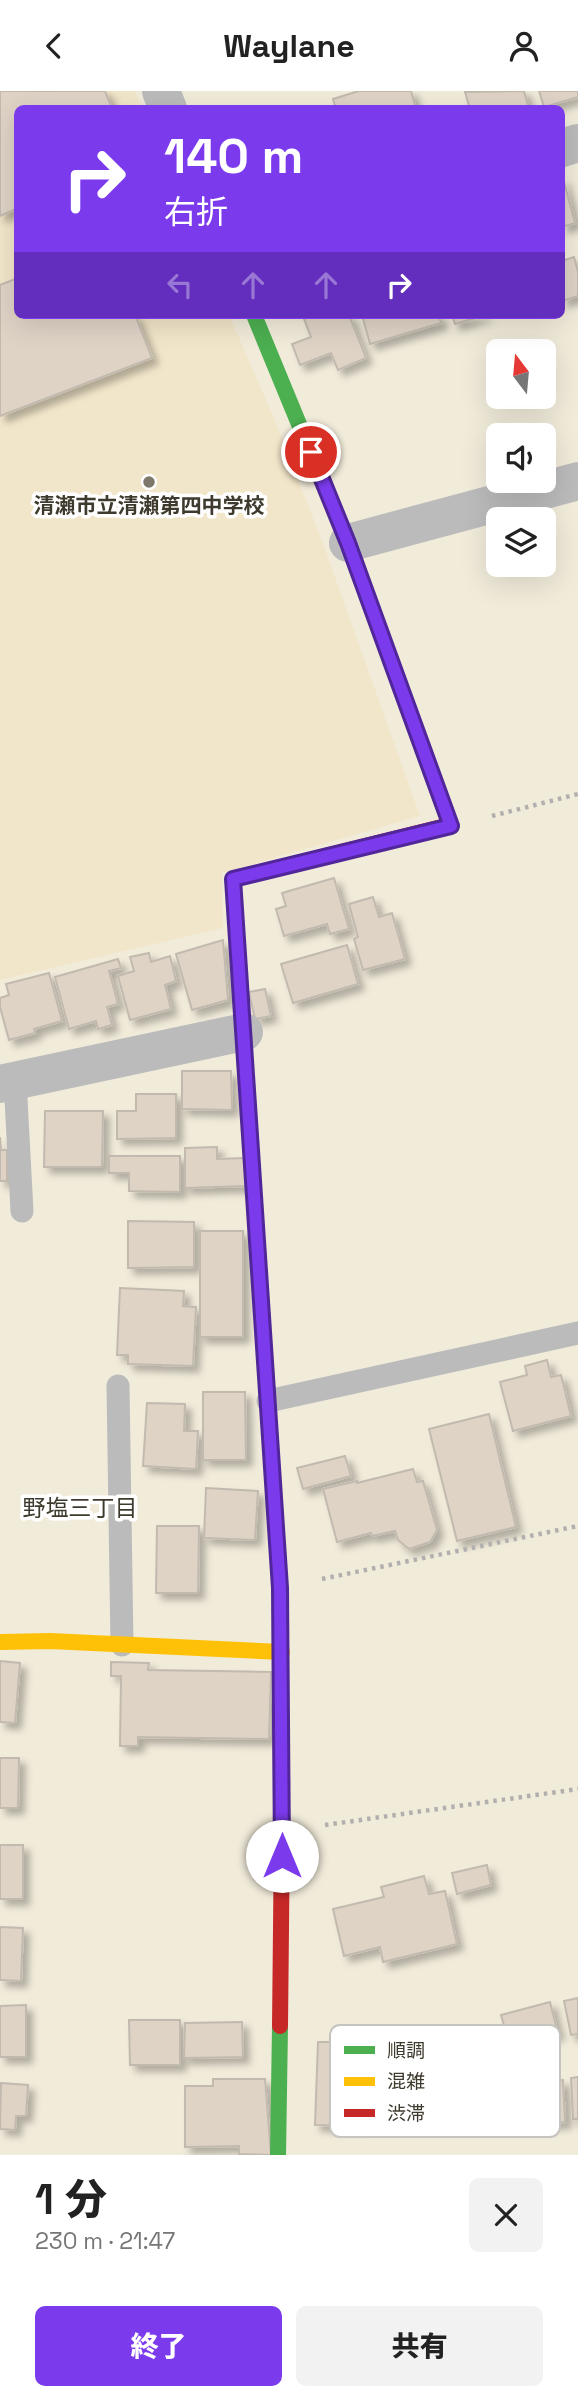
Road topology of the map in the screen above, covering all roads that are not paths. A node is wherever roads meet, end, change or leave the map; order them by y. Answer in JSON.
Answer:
{"nodes":[{"id":1,"x":256,"y":319,"type":"edge"},
{"id":2,"x":578,"y":481,"type":"edge"},
{"id":3,"x":348,"y":543,"type":"junction"},
{"id":4,"x":244,"y":1032,"type":"junction"},
{"id":5,"x":7,"y":1083,"type":"edge"},
{"id":6,"x":22,"y":1210,"type":"dead end"},
{"id":7,"x":578,"y":1333,"type":"edge"},
{"id":8,"x":118,"y":1386,"type":"dead end"},
{"id":9,"x":268,"y":1401,"type":"junction"},
{"id":10,"x":0,"y":1642,"type":"edge"},
{"id":11,"x":122,"y":1644,"type":"junction"},
{"id":12,"x":282,"y":1652,"type":"junction"},
{"id":13,"x":278,"y":2155,"type":"edge"}],
"edges":[{"from":1,"to":3,"type":"street"},
{"from":2,"to":3,"type":"street"},
{"from":3,"to":4,"type":"street"},
{"from":4,"to":5,"type":"street"},
{"from":4,"to":9,"type":"street"},
{"from":5,"to":6,"type":"lane"},
{"from":7,"to":9,"type":"lane"},
{"from":8,"to":11,"type":"lane"},
{"from":9,"to":12,"type":"street"},
{"from":10,"to":11,"type":"street"},
{"from":11,"to":12,"type":"street"},
{"from":12,"to":13,"type":"street"}]}
